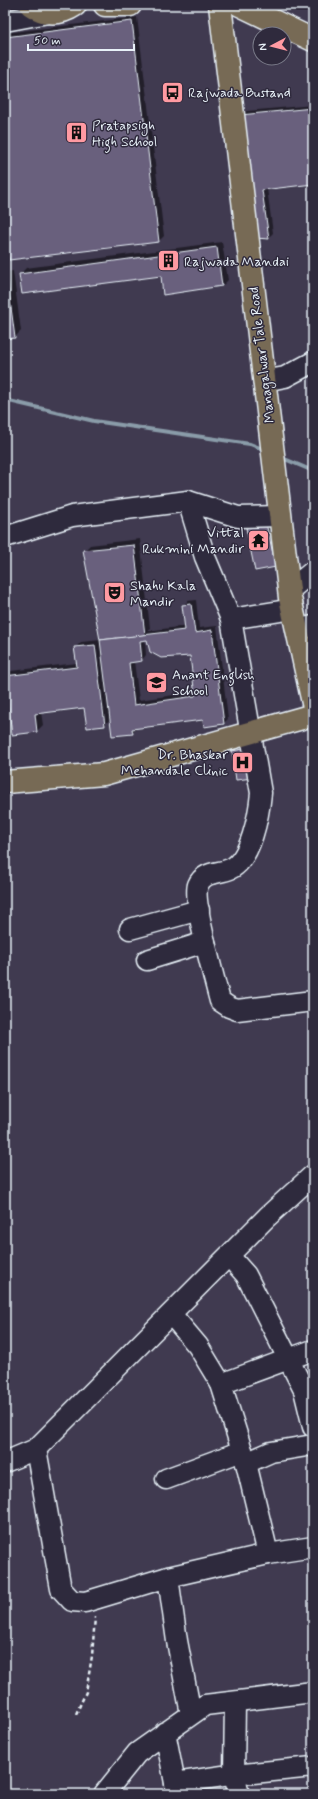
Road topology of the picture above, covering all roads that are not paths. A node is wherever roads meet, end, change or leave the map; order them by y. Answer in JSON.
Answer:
{"nodes":[{"id":1,"x":76,"y":5,"type":"edge"},
{"id":2,"x":105,"y":5,"type":"edge"},
{"id":3,"x":130,"y":5,"type":"edge"},
{"id":4,"x":220,"y":5,"type":"edge"},
{"id":5,"x":240,"y":5,"type":"edge"},
{"id":6,"x":39,"y":9,"type":"edge"},
{"id":7,"x":5,"y":21,"type":"edge"},
{"id":8,"x":313,"y":40,"type":"edge"},
{"id":9,"x":313,"y":362,"type":"edge"},
{"id":10,"x":264,"y":381,"type":"junction"},
{"id":11,"x":188,"y":502,"type":"junction"},
{"id":12,"x":280,"y":516,"type":"junction"},
{"id":13,"x":5,"y":537,"type":"edge"},
{"id":14,"x":313,"y":571,"type":"edge"},
{"id":15,"x":298,"y":614,"type":"edge"},
{"id":16,"x":231,"y":619,"type":"junction"},
{"id":17,"x":313,"y":703,"type":"edge"},
{"id":18,"x":313,"y":715,"type":"edge"},
{"id":19,"x":251,"y":733,"type":"junction"},
{"id":20,"x":5,"y":782,"type":"edge"},
{"id":21,"x":199,"y":910,"type":"junction"},
{"id":22,"x":130,"y":929,"type":"dead end"},
{"id":23,"x":206,"y":942,"type":"junction"},
{"id":24,"x":147,"y":960,"type":"dead end"},
{"id":25,"x":313,"y":1001,"type":"edge"},
{"id":26,"x":313,"y":1175,"type":"edge"},
{"id":27,"x":229,"y":1256,"type":"junction"},
{"id":28,"x":171,"y":1314,"type":"junction"},
{"id":29,"x":313,"y":1350,"type":"edge"},
{"id":30,"x":287,"y":1360,"type":"junction"},
{"id":31,"x":221,"y":1384,"type":"junction"},
{"id":32,"x":313,"y":1427,"type":"edge"},
{"id":33,"x":313,"y":1445,"type":"edge"},
{"id":34,"x":36,"y":1449,"type":"junction"},
{"id":35,"x":244,"y":1457,"type":"junction"},
{"id":36,"x":5,"y":1462,"type":"edge"},
{"id":37,"x":166,"y":1479,"type":"dead end"},
{"id":38,"x":313,"y":1547,"type":"edge"},
{"id":39,"x":268,"y":1554,"type":"junction"},
{"id":40,"x":168,"y":1577,"type":"junction"},
{"id":41,"x":313,"y":1692,"type":"edge"},
{"id":42,"x":235,"y":1702,"type":"junction"},
{"id":43,"x":191,"y":1714,"type":"junction"},
{"id":44,"x":165,"y":1732,"type":"junction"},
{"id":45,"x":313,"y":1767,"type":"edge"},
{"id":46,"x":237,"y":1785,"type":"edge"},
{"id":47,"x":176,"y":1788,"type":"edge"},
{"id":48,"x":104,"y":1794,"type":"edge"}],
"edges":[{"from":1,"to":6,"type":"main road"},
{"from":2,"to":3,"type":"main road"},
{"from":4,"to":10,"type":"main road","name":"Managalwar Tale Road"},
{"from":5,"to":8,"type":"main road"},
{"from":6,"to":7,"type":"street"},
{"from":9,"to":10,"type":"street"},
{"from":10,"to":12,"type":"main road","name":"Managalwar Tale Road"},
{"from":11,"to":12,"type":"street"},
{"from":11,"to":13,"type":"street"},
{"from":11,"to":16,"type":"street"},
{"from":12,"to":15,"type":"main road","name":"Managalwar Tale Road"},
{"from":14,"to":15,"type":"street"},
{"from":15,"to":16,"type":"street"},
{"from":15,"to":17,"type":"main road","name":"Managalwar Tale Road"},
{"from":16,"to":19,"type":"street"},
{"from":18,"to":19,"type":"main road"},
{"from":19,"to":20,"type":"main road"},
{"from":19,"to":21,"type":"street"},
{"from":21,"to":22,"type":"street"},
{"from":21,"to":23,"type":"street"},
{"from":23,"to":24,"type":"street"},
{"from":23,"to":25,"type":"street"},
{"from":26,"to":27,"type":"street"},
{"from":27,"to":28,"type":"street"},
{"from":27,"to":30,"type":"street"},
{"from":28,"to":31,"type":"street"},
{"from":28,"to":34,"type":"street"},
{"from":29,"to":30,"type":"street"},
{"from":30,"to":31,"type":"street"},
{"from":30,"to":32,"type":"street"},
{"from":31,"to":35,"type":"street"},
{"from":33,"to":35,"type":"street"},
{"from":34,"to":36,"type":"street"},
{"from":34,"to":40,"type":"street"},
{"from":35,"to":37,"type":"street"},
{"from":35,"to":39,"type":"street"},
{"from":38,"to":39,"type":"street"},
{"from":39,"to":40,"type":"street"},
{"from":40,"to":43,"type":"street"},
{"from":41,"to":42,"type":"street"},
{"from":42,"to":43,"type":"street"},
{"from":42,"to":46,"type":"street"},
{"from":43,"to":44,"type":"street"},
{"from":44,"to":47,"type":"street"},
{"from":44,"to":48,"type":"street"},
{"from":45,"to":46,"type":"street"},
{"from":46,"to":47,"type":"street"}]}
